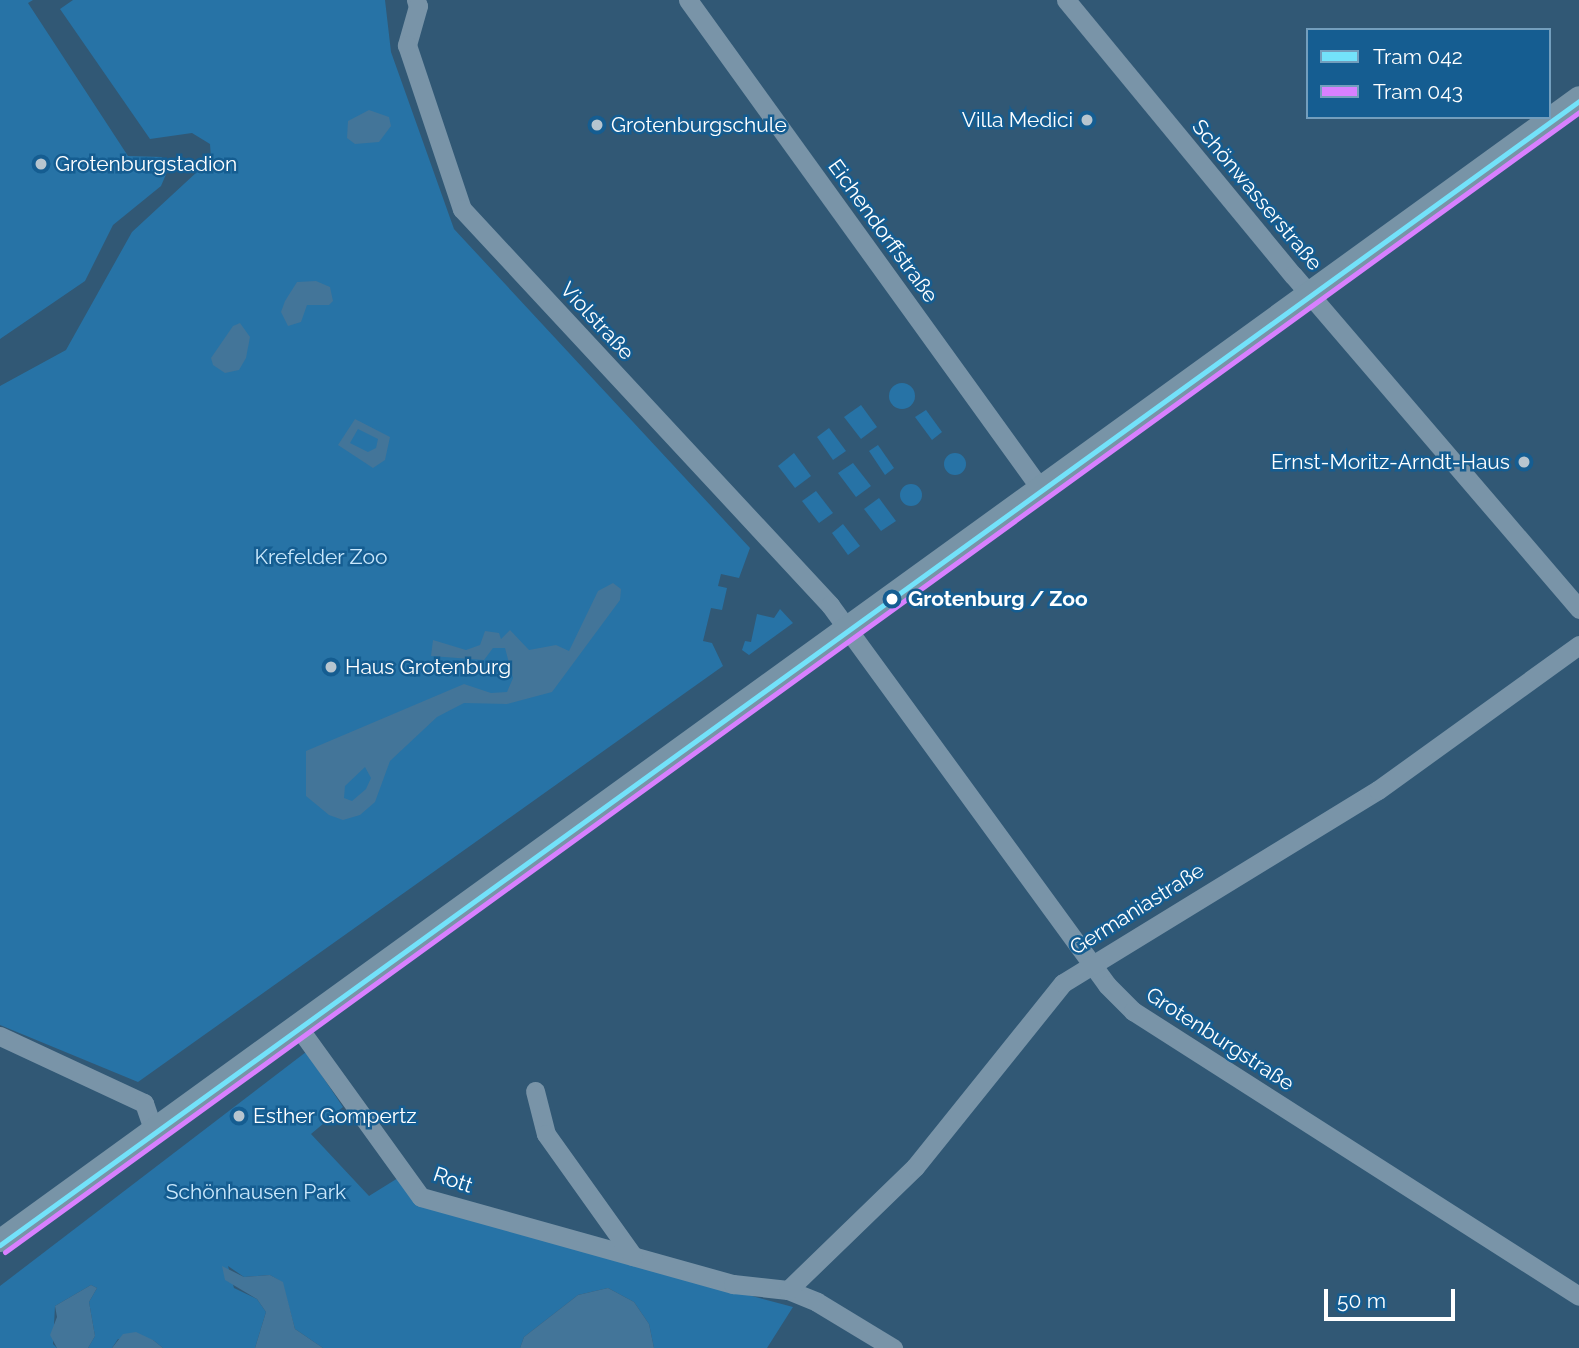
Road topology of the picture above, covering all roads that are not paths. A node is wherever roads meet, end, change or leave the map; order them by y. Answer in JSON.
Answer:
{"nodes":[{"id":1,"x":688,"y":0,"type":"edge"},
{"id":2,"x":1066,"y":0,"type":"edge"},
{"id":3,"x":421,"y":2,"type":"edge"},
{"id":4,"x":1579,"y":97,"type":"edge"},
{"id":5,"x":1551,"y":117,"type":"edge"},
{"id":6,"x":1549,"y":119,"type":"edge"},
{"id":7,"x":1308,"y":293,"type":"junction"},
{"id":8,"x":1040,"y":488,"type":"junction"},
{"id":9,"x":1579,"y":609,"type":"edge"},
{"id":10,"x":847,"y":627,"type":"junction"},
{"id":11,"x":1579,"y":645,"type":"edge"},
{"id":12,"x":1090,"y":964,"type":"junction"},
{"id":13,"x":296,"y":1024,"type":"junction"},
{"id":14,"x":0,"y":1036,"type":"edge"},
{"id":15,"x":535,"y":1091,"type":"dead end"},
{"id":16,"x":153,"y":1129,"type":"junction"},
{"id":17,"x":0,"y":1240,"type":"edge"},
{"id":18,"x":633,"y":1256,"type":"junction"},
{"id":19,"x":788,"y":1290,"type":"junction"},
{"id":20,"x":1579,"y":1296,"type":"edge"},
{"id":21,"x":893,"y":1348,"type":"edge"}],
"edges":[{"from":1,"to":8,"type":"street","name":"Eichendorffstraße"},
{"from":2,"to":7,"type":"street","name":"Schönwasserstraße"},
{"from":3,"to":10,"type":"street","name":"Violstraße"},
{"from":4,"to":5,"type":"main road"},
{"from":6,"to":7,"type":"main road"},
{"from":7,"to":8,"type":"main road"},
{"from":7,"to":9,"type":"street","name":"Schönwasserstraße"},
{"from":8,"to":10,"type":"main road"},
{"from":10,"to":12,"type":"street","name":"Grotenburgstraße"},
{"from":10,"to":13,"type":"main road"},
{"from":11,"to":12,"type":"street","name":"Germaniastraße"},
{"from":12,"to":19,"type":"street","name":"Germaniastraße"},
{"from":12,"to":20,"type":"street","name":"Grotenburgstraße"},
{"from":13,"to":16,"type":"main road"},
{"from":13,"to":18,"type":"street","name":"Rott"},
{"from":14,"to":16,"type":"street"},
{"from":15,"to":18,"type":"street"},
{"from":16,"to":17,"type":"main road"},
{"from":18,"to":19,"type":"street","name":"Rott"},
{"from":19,"to":21,"type":"street","name":"Rott"}]}
